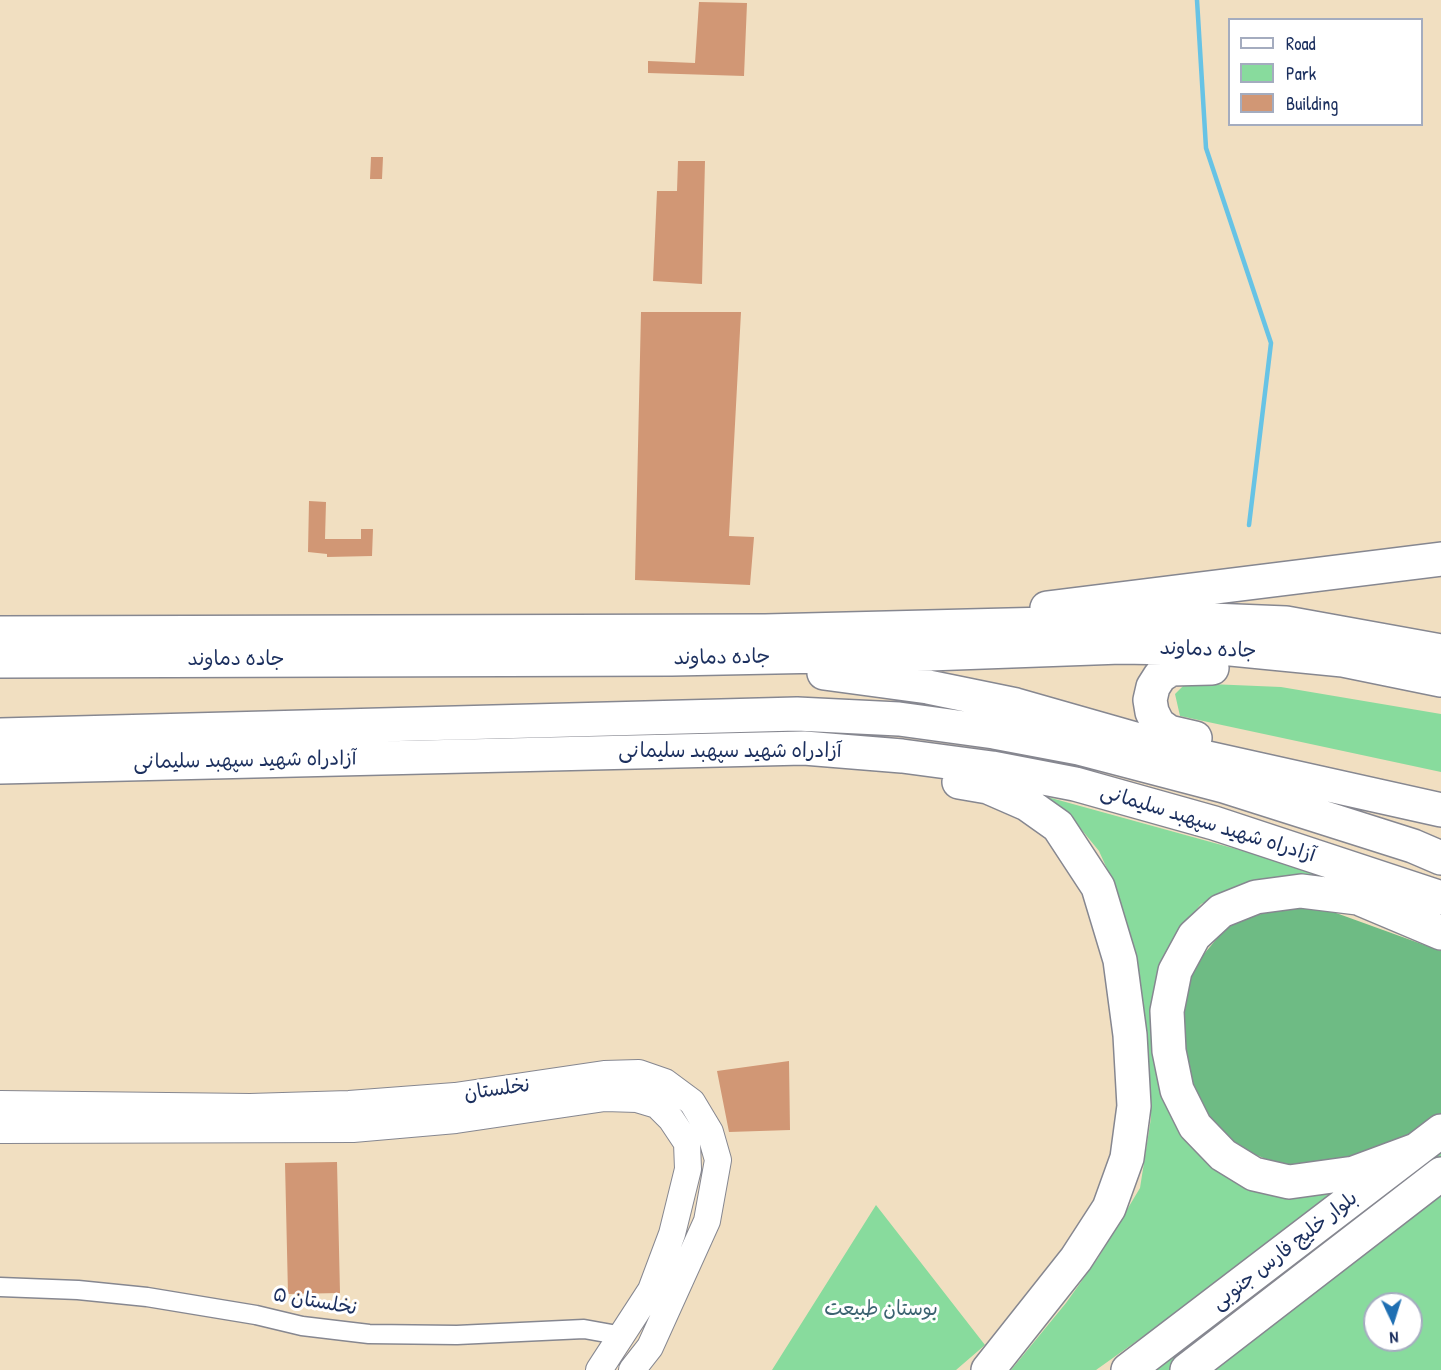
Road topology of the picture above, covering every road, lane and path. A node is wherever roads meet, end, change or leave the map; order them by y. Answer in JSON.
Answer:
{"nodes":[{"id":1,"x":1441,"y":559,"type":"edge"},
{"id":2,"x":916,"y":627,"type":"junction"},
{"id":3,"x":0,"y":633,"type":"edge"},
{"id":4,"x":1441,"y":651,"type":"edge"},
{"id":5,"x":672,"y":659,"type":"junction"},
{"id":6,"x":0,"y":661,"type":"edge"},
{"id":7,"x":1441,"y":680,"type":"edge"},
{"id":8,"x":1441,"y":687,"type":"edge"},
{"id":9,"x":0,"y":735,"type":"edge"},
{"id":10,"x":804,"y":748,"type":"junction"},
{"id":11,"x":0,"y":767,"type":"edge"},
{"id":12,"x":1441,"y":787,"type":"edge"},
{"id":13,"x":1441,"y":810,"type":"edge"},
{"id":14,"x":1432,"y":853,"type":"edge"},
{"id":15,"x":1388,"y":879,"type":"junction"},
{"id":16,"x":1441,"y":898,"type":"edge"},
{"id":17,"x":1441,"y":914,"type":"edge"},
{"id":18,"x":1441,"y":933,"type":"edge"},
{"id":19,"x":0,"y":1104,"type":"edge"},
{"id":20,"x":0,"y":1130,"type":"edge"},
{"id":21,"x":1441,"y":1131,"type":"edge"},
{"id":22,"x":1416,"y":1150,"type":"junction"},
{"id":23,"x":1441,"y":1174,"type":"edge"},
{"id":24,"x":0,"y":1287,"type":"edge"},
{"id":25,"x":623,"y":1336,"type":"junction"},
{"id":26,"x":599,"y":1370,"type":"edge"},
{"id":27,"x":632,"y":1370,"type":"edge"},
{"id":28,"x":988,"y":1370,"type":"edge"},
{"id":29,"x":1128,"y":1370,"type":"edge"},
{"id":30,"x":1187,"y":1370,"type":"edge"}],
"edges":[{"from":1,"to":2,"type":"highway"},
{"from":2,"to":3,"type":"highway","name":"جاده دماوند"},
{"from":2,"to":4,"type":"highway","name":"جاده دماوند"},
{"from":5,"to":6,"type":"highway","name":"جاده دماوند"},
{"from":5,"to":7,"type":"highway","name":"جاده دماوند"},
{"from":5,"to":13,"type":"highway"},
{"from":8,"to":12,"type":"highway"},
{"from":9,"to":14,"type":"highway","name":"آزادراه شهید سپهبد سلیمانی"},
{"from":10,"to":11,"type":"highway","name":"آزادراه شهید سپهبد سلیمانی"},
{"from":10,"to":15,"type":"highway","name":"آزادراه شهید سپهبد سلیمانی"},
{"from":10,"to":28,"type":"highway"},
{"from":15,"to":16,"type":"highway","name":"آزادراه شهید سپهبد سلیمانی"},
{"from":15,"to":17,"type":"highway"},
{"from":18,"to":22,"type":"highway"},
{"from":19,"to":27,"type":"street","name":"نخلستان"},
{"from":20,"to":25,"type":"street","name":"نخلستان"},
{"from":21,"to":22,"type":"highway","name":"بلوار خلیج فارس جنوبی"},
{"from":22,"to":29,"type":"highway","name":"بلوار خلیج فارس جنوبی"},
{"from":23,"to":30,"type":"highway","name":"بلوار خلیج فارس جنوبی"},
{"from":24,"to":25,"type":"street","name":"نخلستان ۵"},
{"from":25,"to":26,"type":"street","name":"نخلستان"}]}
